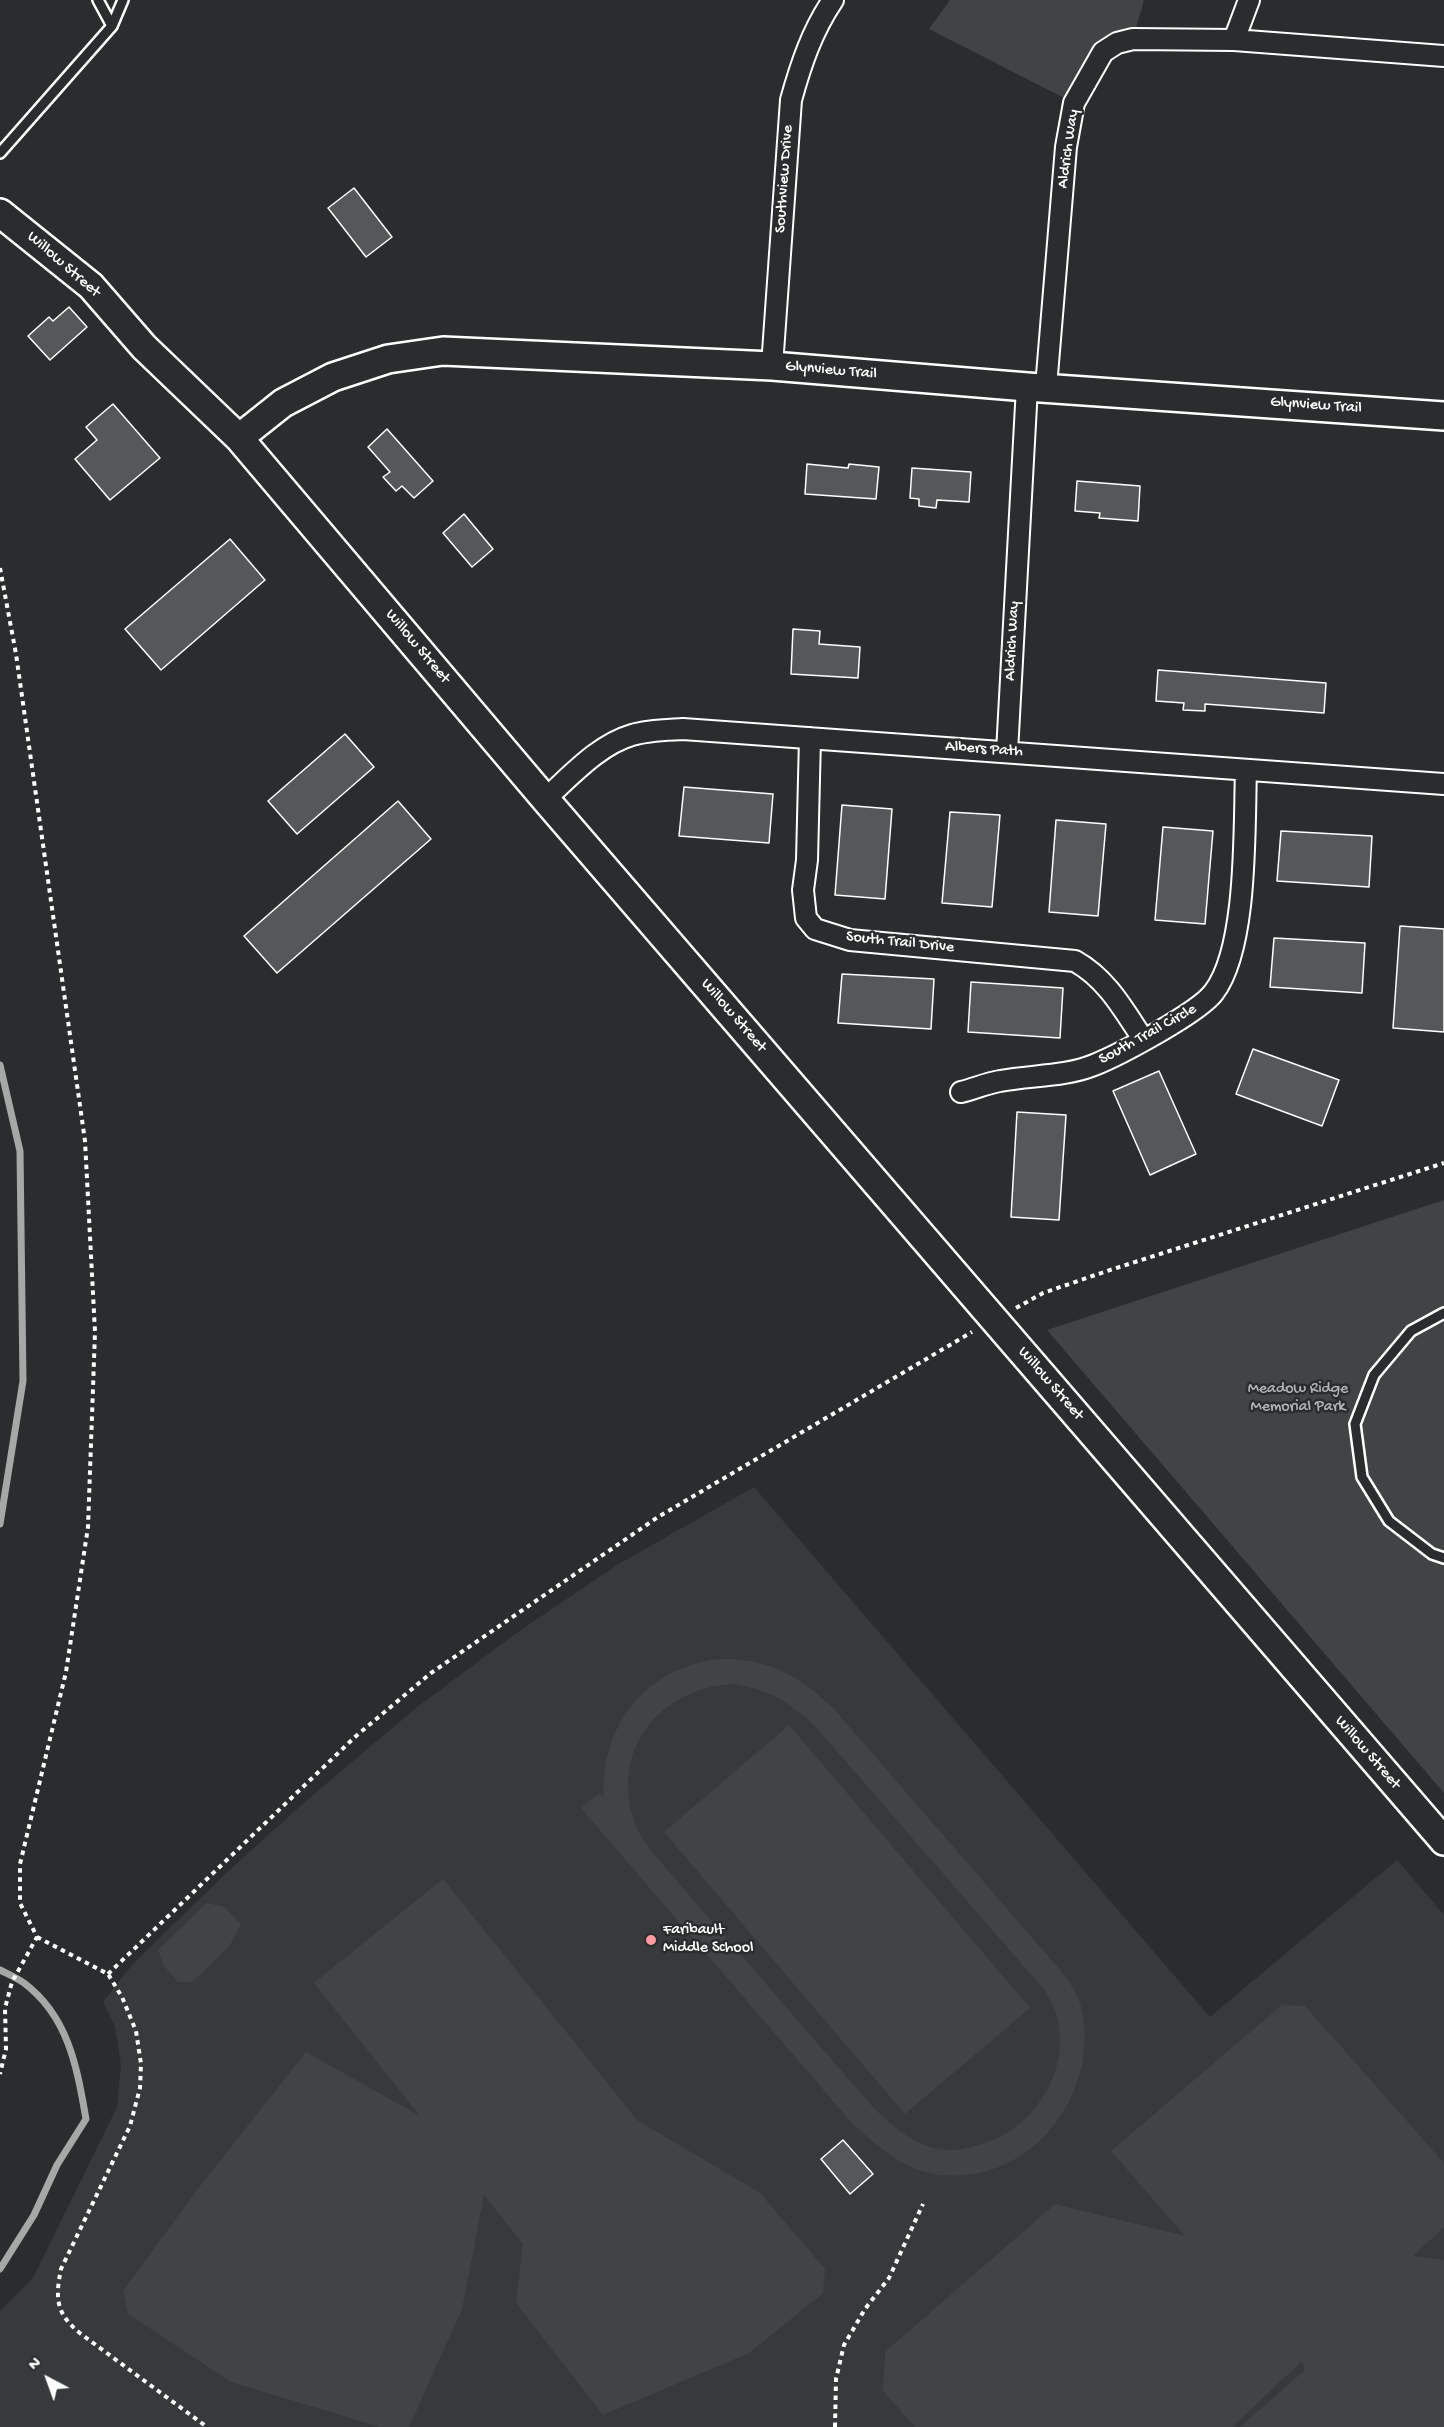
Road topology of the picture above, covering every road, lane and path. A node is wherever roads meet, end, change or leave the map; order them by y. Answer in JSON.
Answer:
{"nodes":[{"id":1,"x":98,"y":0,"type":"edge"},
{"id":2,"x":123,"y":0,"type":"edge"},
{"id":3,"x":832,"y":0,"type":"edge"},
{"id":4,"x":1249,"y":0,"type":"edge"},
{"id":5,"x":112,"y":26,"type":"junction"},
{"id":6,"x":1234,"y":40,"type":"junction"},
{"id":7,"x":1444,"y":56,"type":"edge"},
{"id":8,"x":0,"y":153,"type":"edge"},
{"id":9,"x":0,"y":213,"type":"edge"},
{"id":10,"x":772,"y":366,"type":"junction"},
{"id":11,"x":1037,"y":387,"type":"junction"},
{"id":12,"x":1444,"y":416,"type":"edge"},
{"id":13,"x":239,"y":438,"type":"junction"},
{"id":14,"x":0,"y":568,"type":"edge"},
{"id":15,"x":810,"y":738,"type":"junction"},
{"id":16,"x":1007,"y":752,"type":"junction"},
{"id":17,"x":1246,"y":770,"type":"junction"},
{"id":18,"x":1444,"y":784,"type":"edge"},
{"id":19,"x":545,"y":799,"type":"junction"},
{"id":20,"x":1143,"y":1039,"type":"junction"},
{"id":21,"x":961,"y":1092,"type":"dead end"},
{"id":22,"x":1444,"y":1163,"type":"edge"},
{"id":23,"x":1444,"y":1313,"type":"edge"},
{"id":24,"x":994,"y":1319,"type":"junction"},
{"id":25,"x":1444,"y":1558,"type":"edge"},
{"id":26,"x":1444,"y":1841,"type":"edge"},
{"id":27,"x":37,"y":1937,"type":"junction"},
{"id":28,"x":108,"y":1974,"type":"junction"},
{"id":29,"x":0,"y":2074,"type":"edge"},
{"id":30,"x":923,"y":2204,"type":"dead end"},
{"id":31,"x":207,"y":2427,"type":"edge"},
{"id":32,"x":835,"y":2427,"type":"edge"}],
"edges":[{"from":1,"to":5,"type":"lane"},
{"from":2,"to":5,"type":"lane"},
{"from":3,"to":10,"type":"street","name":"Southview Drive"},
{"from":4,"to":6,"type":"street"},
{"from":5,"to":8,"type":"lane"},
{"from":6,"to":7,"type":"street","name":"Aldrich Way"},
{"from":6,"to":11,"type":"street","name":"Aldrich Way"},
{"from":9,"to":13,"type":"street","name":"Willow Street"},
{"from":10,"to":11,"type":"street","name":"Glynview Trail"},
{"from":10,"to":13,"type":"street","name":"Glynview Trail"},
{"from":11,"to":12,"type":"street","name":"Glynview Trail"},
{"from":11,"to":16,"type":"street","name":"Aldrich Way"},
{"from":13,"to":19,"type":"street","name":"Willow Street"},
{"from":14,"to":27,"type":"path"},
{"from":15,"to":16,"type":"street","name":"Albers Path"},
{"from":15,"to":19,"type":"street","name":"Albers Path"},
{"from":15,"to":20,"type":"street","name":"South Trail Drive"},
{"from":16,"to":17,"type":"street","name":"Albers Path"},
{"from":17,"to":18,"type":"street","name":"Albers Path"},
{"from":17,"to":20,"type":"street","name":"South Trail Circle"},
{"from":19,"to":24,"type":"street","name":"Willow Street"},
{"from":20,"to":21,"type":"street","name":"South Trail Circle"},
{"from":22,"to":24,"type":"path"},
{"from":23,"to":25,"type":"lane"},
{"from":24,"to":26,"type":"street","name":"Willow Street"},
{"from":24,"to":28,"type":"path"},
{"from":27,"to":28,"type":"path"},
{"from":27,"to":29,"type":"path"},
{"from":28,"to":31,"type":"path"},
{"from":30,"to":32,"type":"path"}]}
